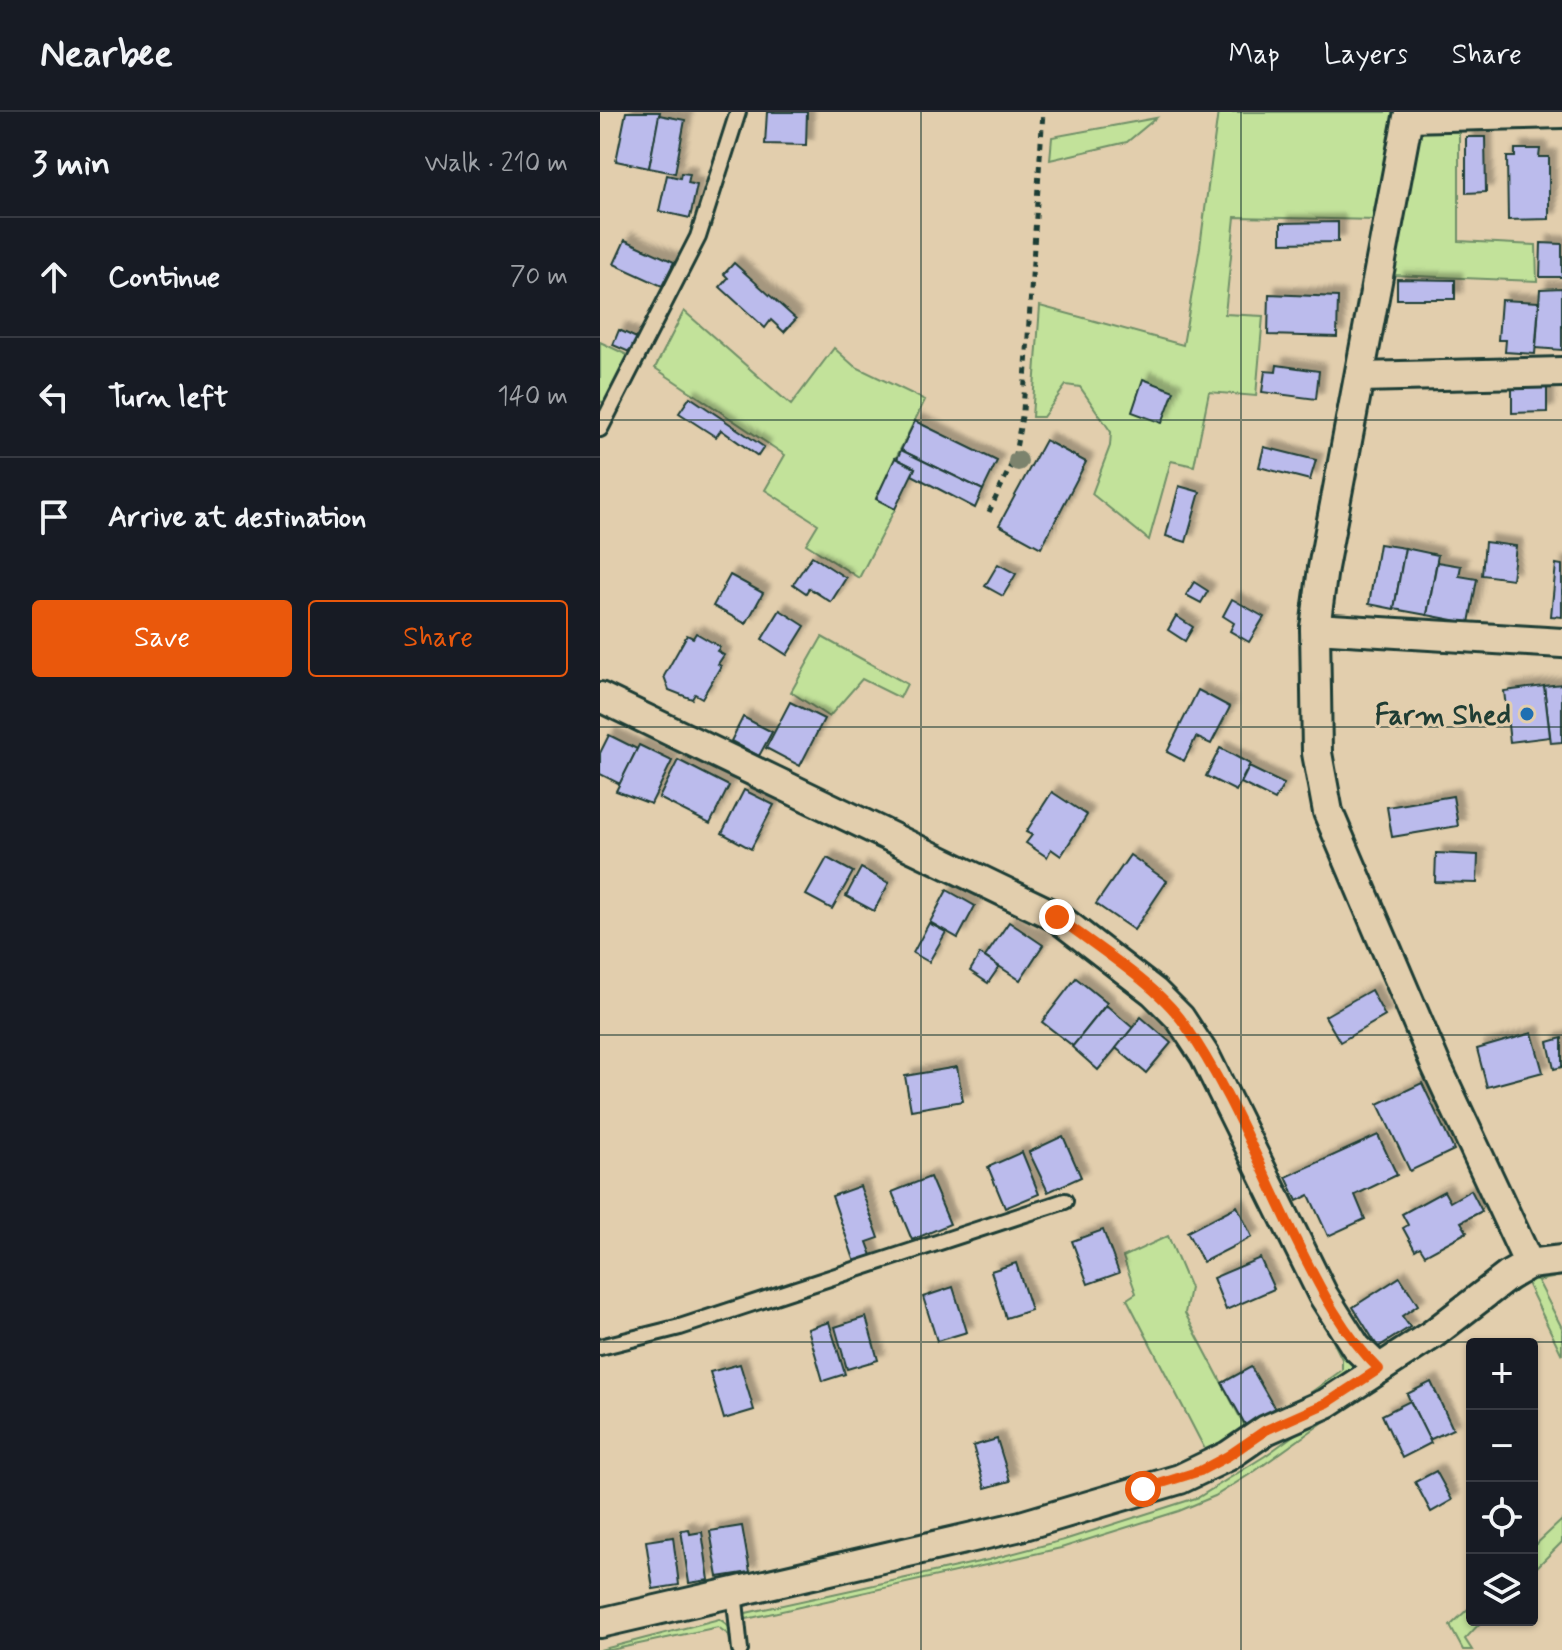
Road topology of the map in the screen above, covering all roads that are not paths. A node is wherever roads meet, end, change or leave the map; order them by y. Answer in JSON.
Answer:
{"nodes":[{"id":1,"x":738,"y":112,"type":"edge"},
{"id":2,"x":1562,"y":113,"type":"edge"},
{"id":3,"x":1562,"y":372,"type":"edge"},
{"id":4,"x":1360,"y":377,"type":"junction"},
{"id":5,"x":600,"y":429,"type":"edge"},
{"id":6,"x":1315,"y":628,"type":"junction"},
{"id":7,"x":1562,"y":643,"type":"edge"},
{"id":8,"x":600,"y":697,"type":"edge"},
{"id":9,"x":1065,"y":1201,"type":"dead end"},
{"id":10,"x":1562,"y":1260,"type":"edge"},
{"id":11,"x":1529,"y":1264,"type":"junction"},
{"id":12,"x":600,"y":1347,"type":"edge"},
{"id":13,"x":1379,"y":1369,"type":"junction"},
{"id":14,"x":734,"y":1591,"type":"junction"},
{"id":15,"x":600,"y":1623,"type":"edge"},
{"id":16,"x":740,"y":1650,"type":"edge"}],
"edges":[{"from":1,"to":5,"type":"lane"},
{"from":2,"to":4,"type":"street"},
{"from":3,"to":4,"type":"street"},
{"from":4,"to":6,"type":"street"},
{"from":6,"to":7,"type":"street"},
{"from":6,"to":11,"type":"street"},
{"from":8,"to":13,"type":"street"},
{"from":9,"to":12,"type":"lane"},
{"from":10,"to":11,"type":"street"},
{"from":11,"to":13,"type":"street"},
{"from":13,"to":14,"type":"street"},
{"from":14,"to":15,"type":"street"},
{"from":14,"to":16,"type":"lane"}]}
